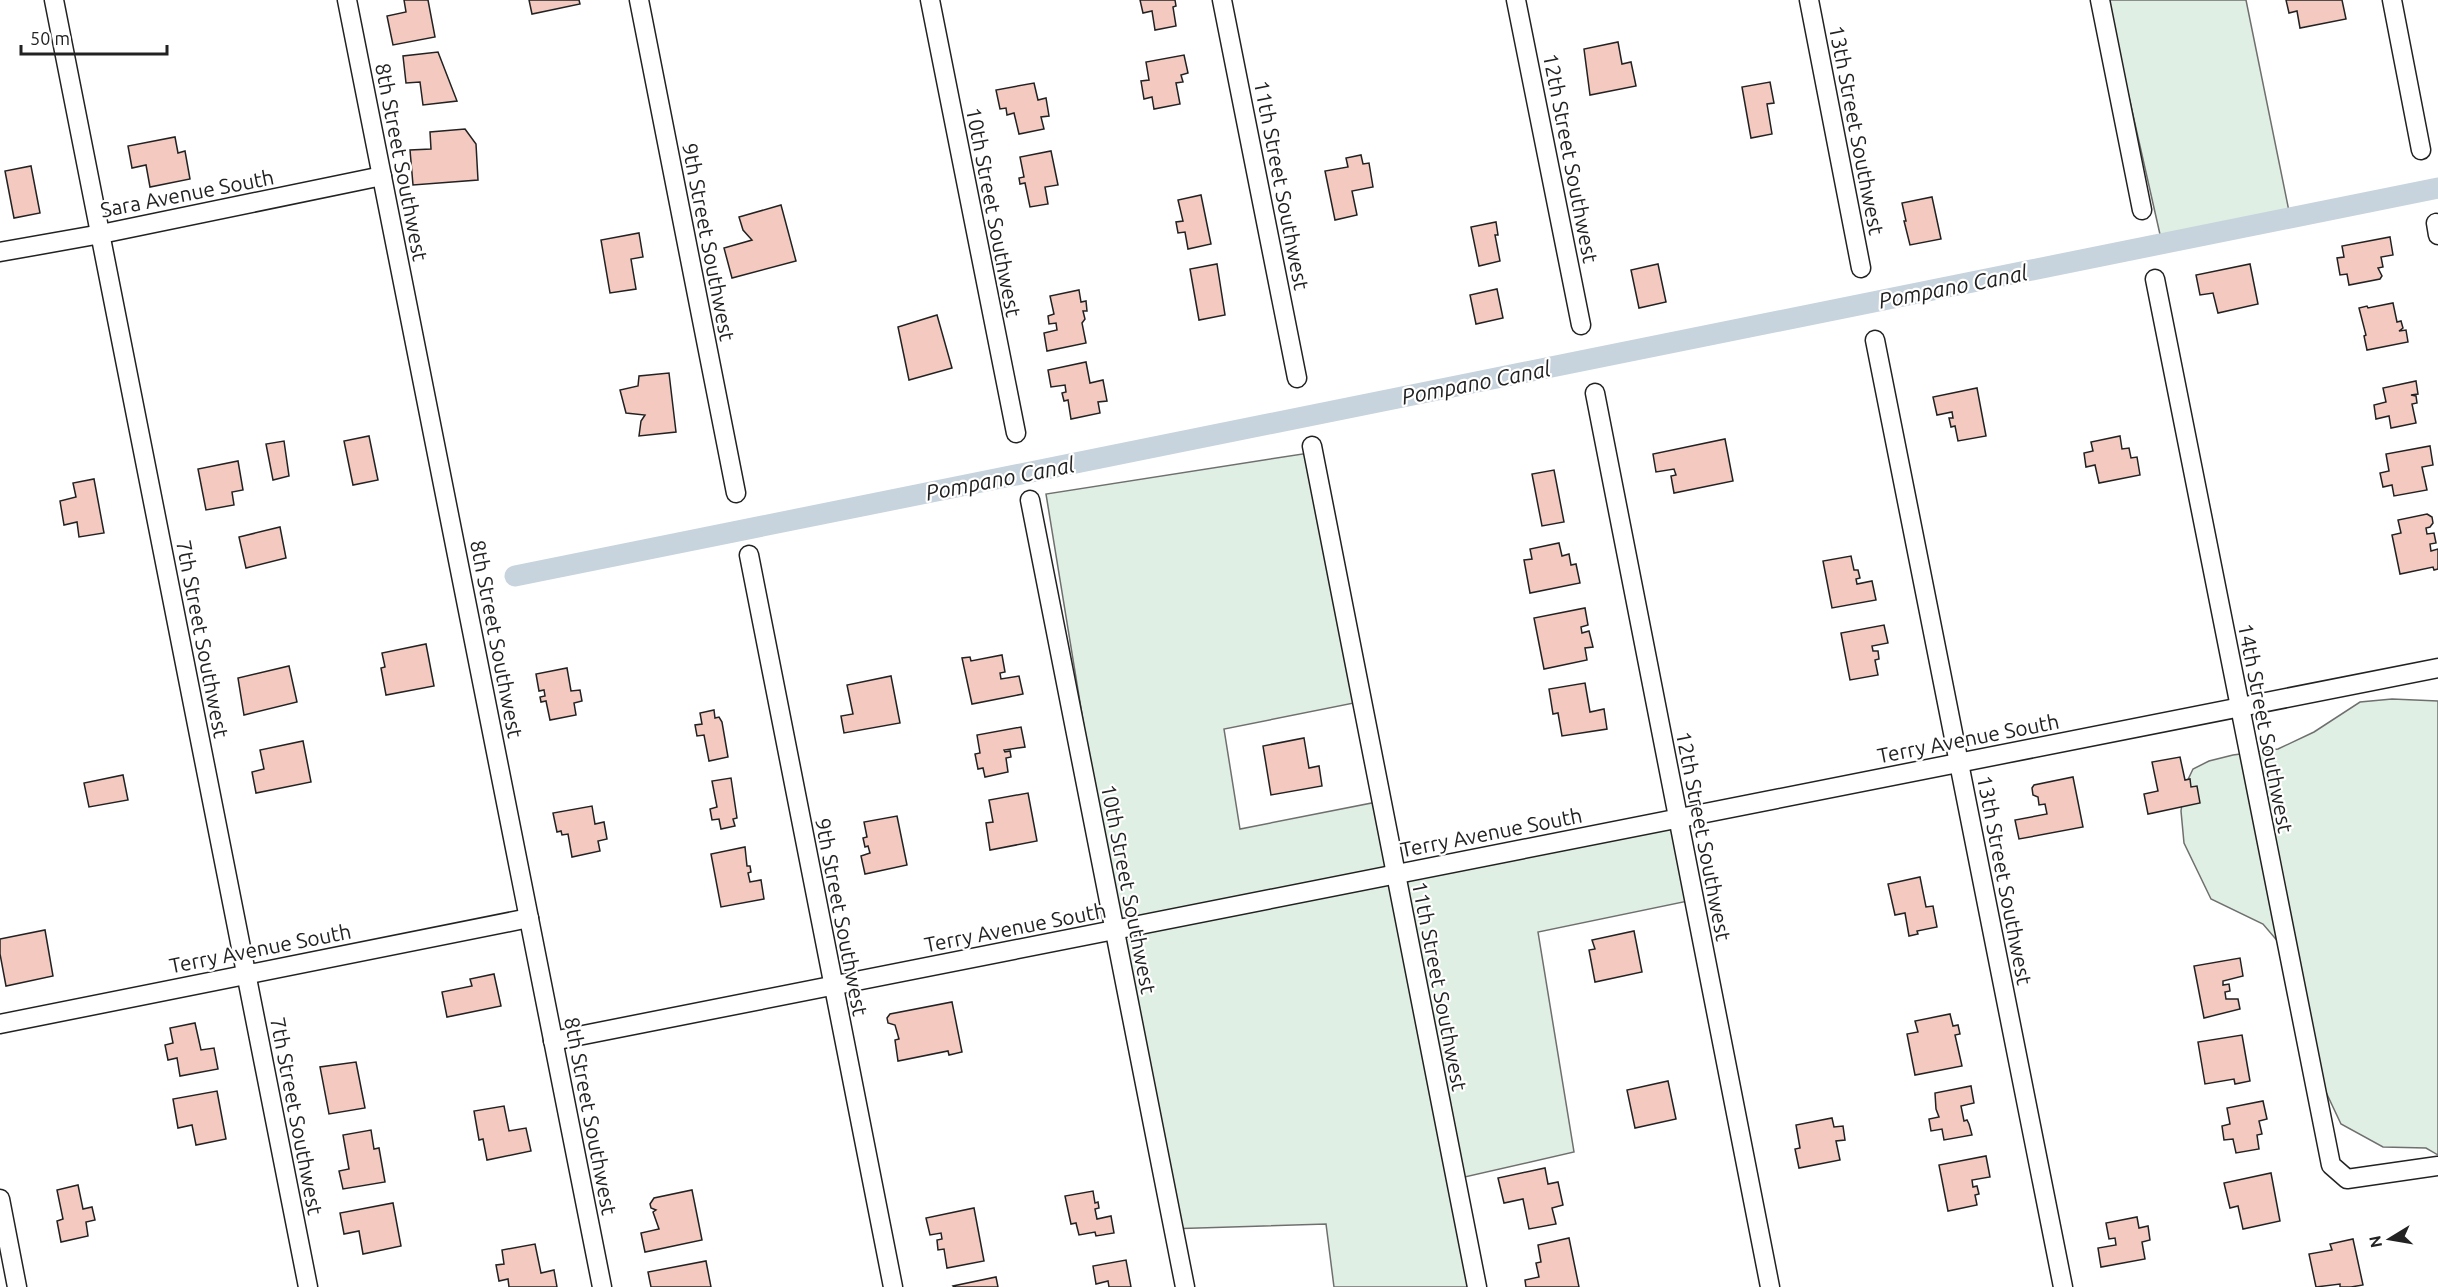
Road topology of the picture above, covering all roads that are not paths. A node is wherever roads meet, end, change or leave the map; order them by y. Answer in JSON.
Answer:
{"nodes":[{"id":1,"x":54,"y":0,"type":"edge"},
{"id":2,"x":347,"y":0,"type":"edge"},
{"id":3,"x":639,"y":0,"type":"edge"},
{"id":4,"x":930,"y":0,"type":"edge"},
{"id":5,"x":1222,"y":0,"type":"edge"},
{"id":6,"x":1516,"y":0,"type":"edge"},
{"id":7,"x":1809,"y":0,"type":"edge"},
{"id":8,"x":2100,"y":0,"type":"edge"},
{"id":9,"x":2392,"y":0,"type":"edge"},
{"id":10,"x":2421,"y":150,"type":"dead end"},
{"id":11,"x":382,"y":176,"type":"junction"},
{"id":12,"x":2142,"y":210,"type":"dead end"},
{"id":13,"x":100,"y":234,"type":"junction"},
{"id":14,"x":0,"y":252,"type":"edge"},
{"id":15,"x":1861,"y":268,"type":"dead end"},
{"id":16,"x":2155,"y":279,"type":"dead end"},
{"id":17,"x":1581,"y":325,"type":"dead end"},
{"id":18,"x":1875,"y":339,"type":"dead end"},
{"id":19,"x":1297,"y":378,"type":"dead end"},
{"id":20,"x":1595,"y":393,"type":"dead end"},
{"id":21,"x":1016,"y":433,"type":"dead end"},
{"id":22,"x":1312,"y":446,"type":"dead end"},
{"id":23,"x":736,"y":493,"type":"dead end"},
{"id":24,"x":1030,"y":500,"type":"dead end"},
{"id":25,"x":748,"y":555,"type":"dead end"},
{"id":26,"x":2438,"y":668,"type":"edge"},
{"id":27,"x":2239,"y":707,"type":"junction"},
{"id":28,"x":1959,"y":763,"type":"junction"},
{"id":29,"x":1677,"y":818,"type":"junction"},
{"id":30,"x":1395,"y":874,"type":"junction"},
{"id":31,"x":529,"y":918,"type":"junction"},
{"id":32,"x":1115,"y":930,"type":"junction"},
{"id":33,"x":247,"y":974,"type":"junction"},
{"id":34,"x":833,"y":985,"type":"junction"},
{"id":35,"x":0,"y":1024,"type":"edge"},
{"id":36,"x":554,"y":1041,"type":"junction"},
{"id":37,"x":2438,"y":1166,"type":"edge"},
{"id":38,"x":0,"y":1198,"type":"edge"},
{"id":39,"x":17,"y":1287,"type":"edge"},
{"id":40,"x":308,"y":1287,"type":"edge"},
{"id":41,"x":602,"y":1287,"type":"edge"},
{"id":42,"x":893,"y":1287,"type":"edge"},
{"id":43,"x":1185,"y":1287,"type":"edge"},
{"id":44,"x":1477,"y":1287,"type":"edge"},
{"id":45,"x":1770,"y":1287,"type":"edge"},
{"id":46,"x":2063,"y":1287,"type":"edge"}],
"edges":[{"from":1,"to":13,"type":"street","name":"7th Street Southwest"},
{"from":2,"to":11,"type":"street","name":"8th Street Southwest"},
{"from":3,"to":23,"type":"street","name":"9th Street Southwest"},
{"from":4,"to":21,"type":"street","name":"10th Street Southwest"},
{"from":5,"to":19,"type":"street","name":"11th Street Southwest"},
{"from":6,"to":17,"type":"street","name":"12th Street Southwest"},
{"from":7,"to":15,"type":"street","name":"13th Street Southwest"},
{"from":8,"to":12,"type":"street"},
{"from":9,"to":10,"type":"street"},
{"from":11,"to":13,"type":"street","name":"Sara Avenue South"},
{"from":11,"to":31,"type":"street","name":"8th Street Southwest"},
{"from":13,"to":14,"type":"street","name":"Sara Avenue South"},
{"from":13,"to":33,"type":"street","name":"7th Street Southwest"},
{"from":16,"to":27,"type":"street","name":"14th Street Southwest"},
{"from":18,"to":28,"type":"street","name":"13th Street Southwest"},
{"from":20,"to":29,"type":"street","name":"12th Street Southwest"},
{"from":22,"to":30,"type":"street","name":"11th Street Southwest"},
{"from":24,"to":32,"type":"street","name":"10th Street Southwest"},
{"from":25,"to":34,"type":"street","name":"9th Street Southwest"},
{"from":26,"to":27,"type":"street","name":"Terry Avenue South"},
{"from":27,"to":28,"type":"street","name":"Terry Avenue South"},
{"from":27,"to":37,"type":"street","name":"14th Street Southwest"},
{"from":28,"to":29,"type":"street","name":"Terry Avenue South"},
{"from":28,"to":46,"type":"street","name":"13th Street Southwest"},
{"from":29,"to":30,"type":"street","name":"Terry Avenue South"},
{"from":29,"to":45,"type":"street","name":"12th Street Southwest"},
{"from":30,"to":32,"type":"street","name":"Terry Avenue South"},
{"from":30,"to":44,"type":"street","name":"11th Street Southwest"},
{"from":31,"to":33,"type":"street","name":"Terry Avenue South"},
{"from":31,"to":36,"type":"street","name":"8th Street Southwest"},
{"from":32,"to":34,"type":"street","name":"Terry Avenue South"},
{"from":32,"to":43,"type":"street","name":"10th Street Southwest"},
{"from":33,"to":35,"type":"street","name":"Terry Avenue South"},
{"from":33,"to":40,"type":"street","name":"7th Street Southwest"},
{"from":34,"to":36,"type":"street","name":"Terry Avenue South"},
{"from":34,"to":42,"type":"street","name":"9th Street Southwest"},
{"from":36,"to":41,"type":"street","name":"8th Street Southwest"},
{"from":38,"to":39,"type":"street"}]}
